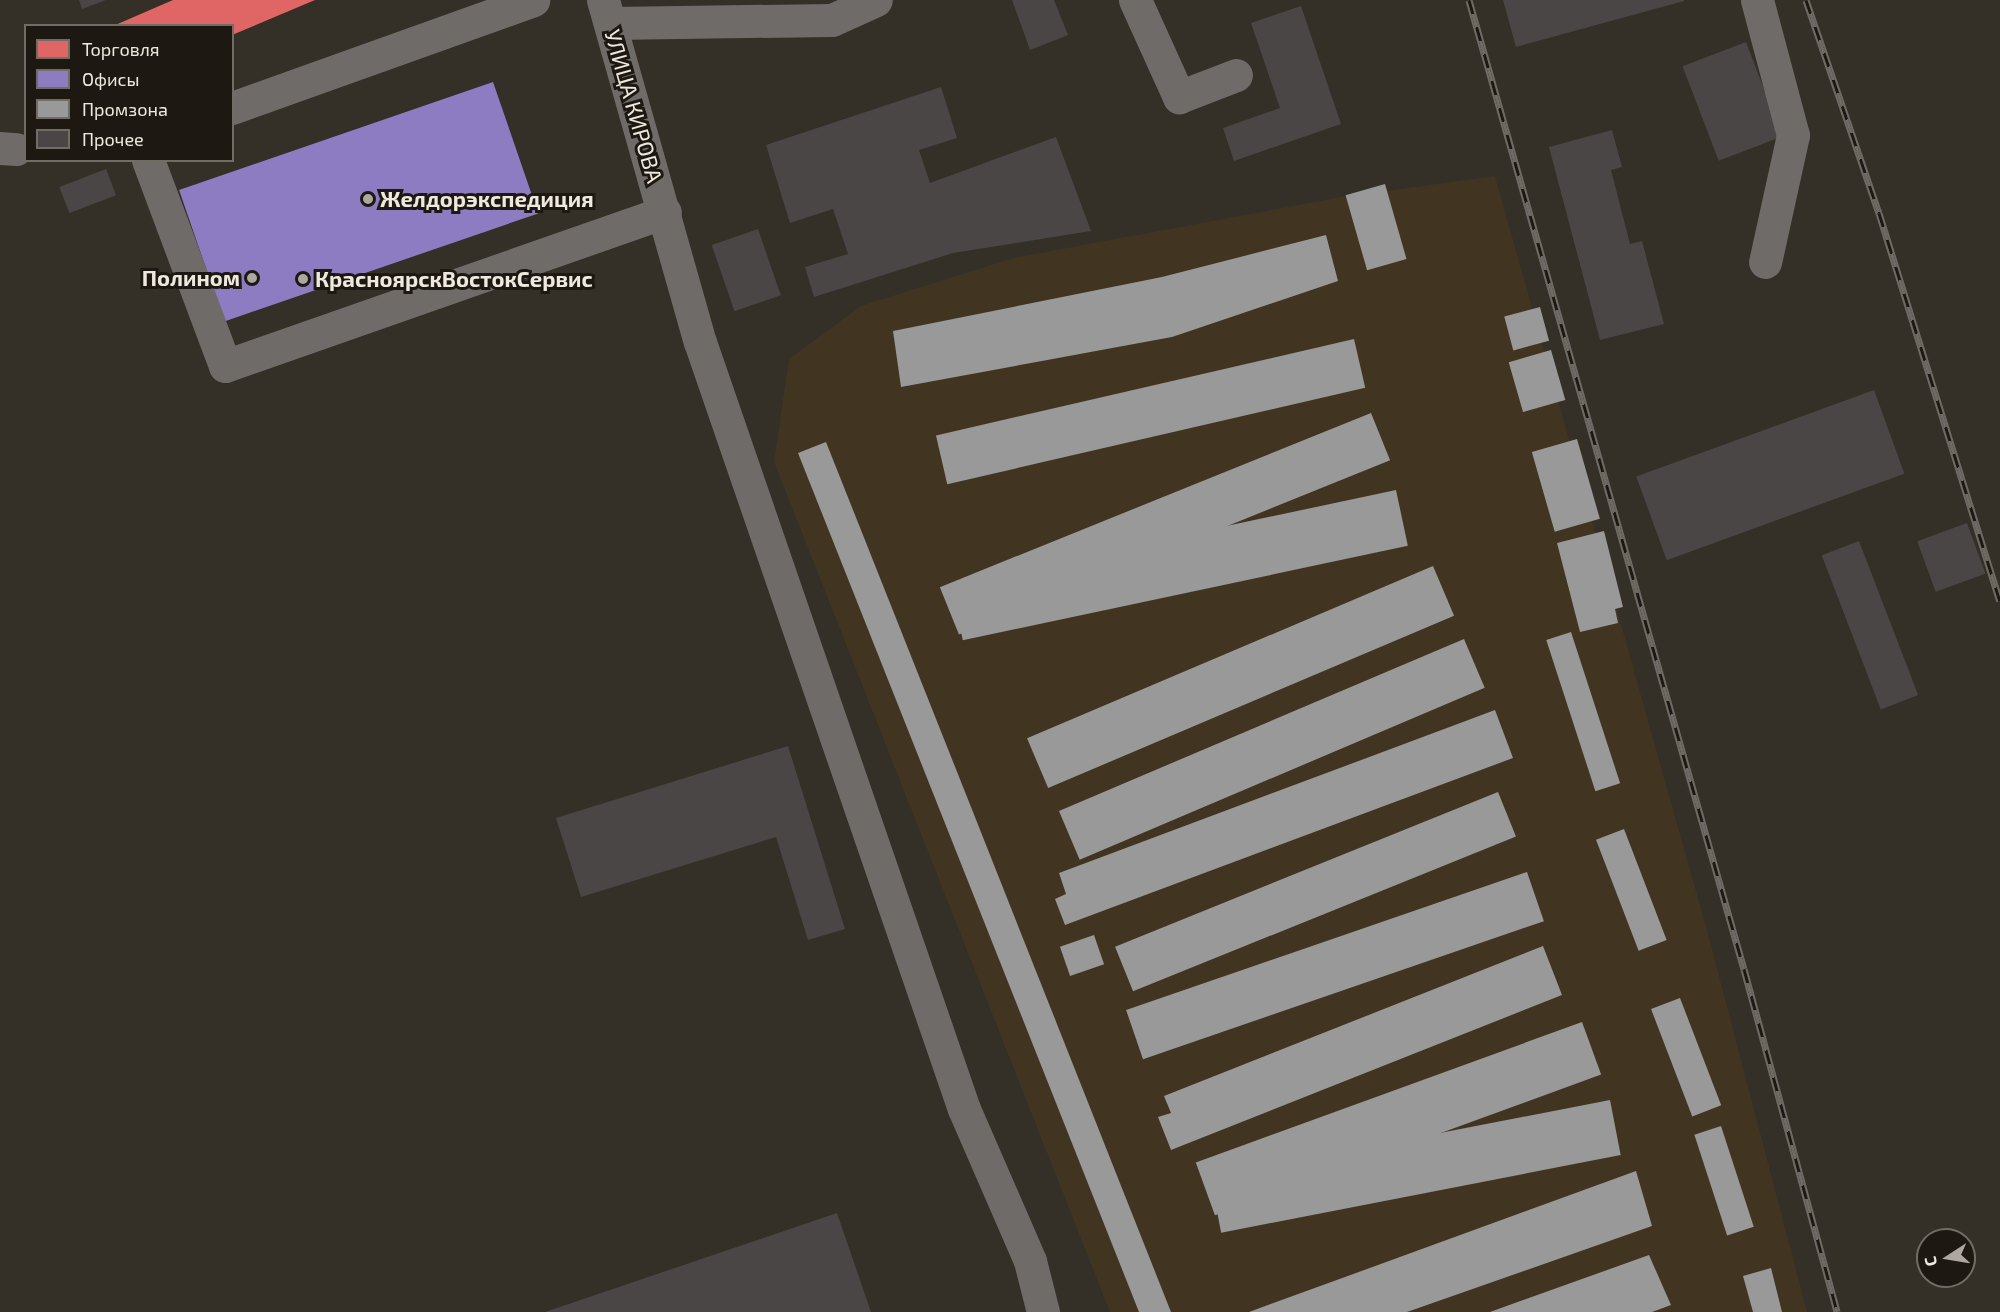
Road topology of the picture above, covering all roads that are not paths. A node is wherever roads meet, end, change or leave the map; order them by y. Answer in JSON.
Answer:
{"nodes":[{"id":1,"x":533,"y":0,"type":"edge"},
{"id":2,"x":876,"y":0,"type":"edge"},
{"id":3,"x":1135,"y":0,"type":"edge"},
{"id":4,"x":1757,"y":0,"type":"edge"},
{"id":5,"x":607,"y":12,"type":"edge"},
{"id":6,"x":1236,"y":75,"type":"dead end"},
{"id":7,"x":234,"y":107,"type":"edge"},
{"id":8,"x":149,"y":162,"type":"edge"},
{"id":9,"x":665,"y":212,"type":"junction"},
{"id":10,"x":1765,"y":261,"type":"dead end"},
{"id":11,"x":1042,"y":1312,"type":"edge"}],
"edges":[{"from":1,"to":7,"type":"street"},
{"from":2,"to":5,"type":"street"},
{"from":3,"to":6,"type":"street"},
{"from":4,"to":10,"type":"street"},
{"from":5,"to":9,"type":"street","name":"УЛИЦА КИРОВА"},
{"from":8,"to":9,"type":"street"},
{"from":9,"to":11,"type":"street","name":"УЛИЦА КИРОВА"}]}
